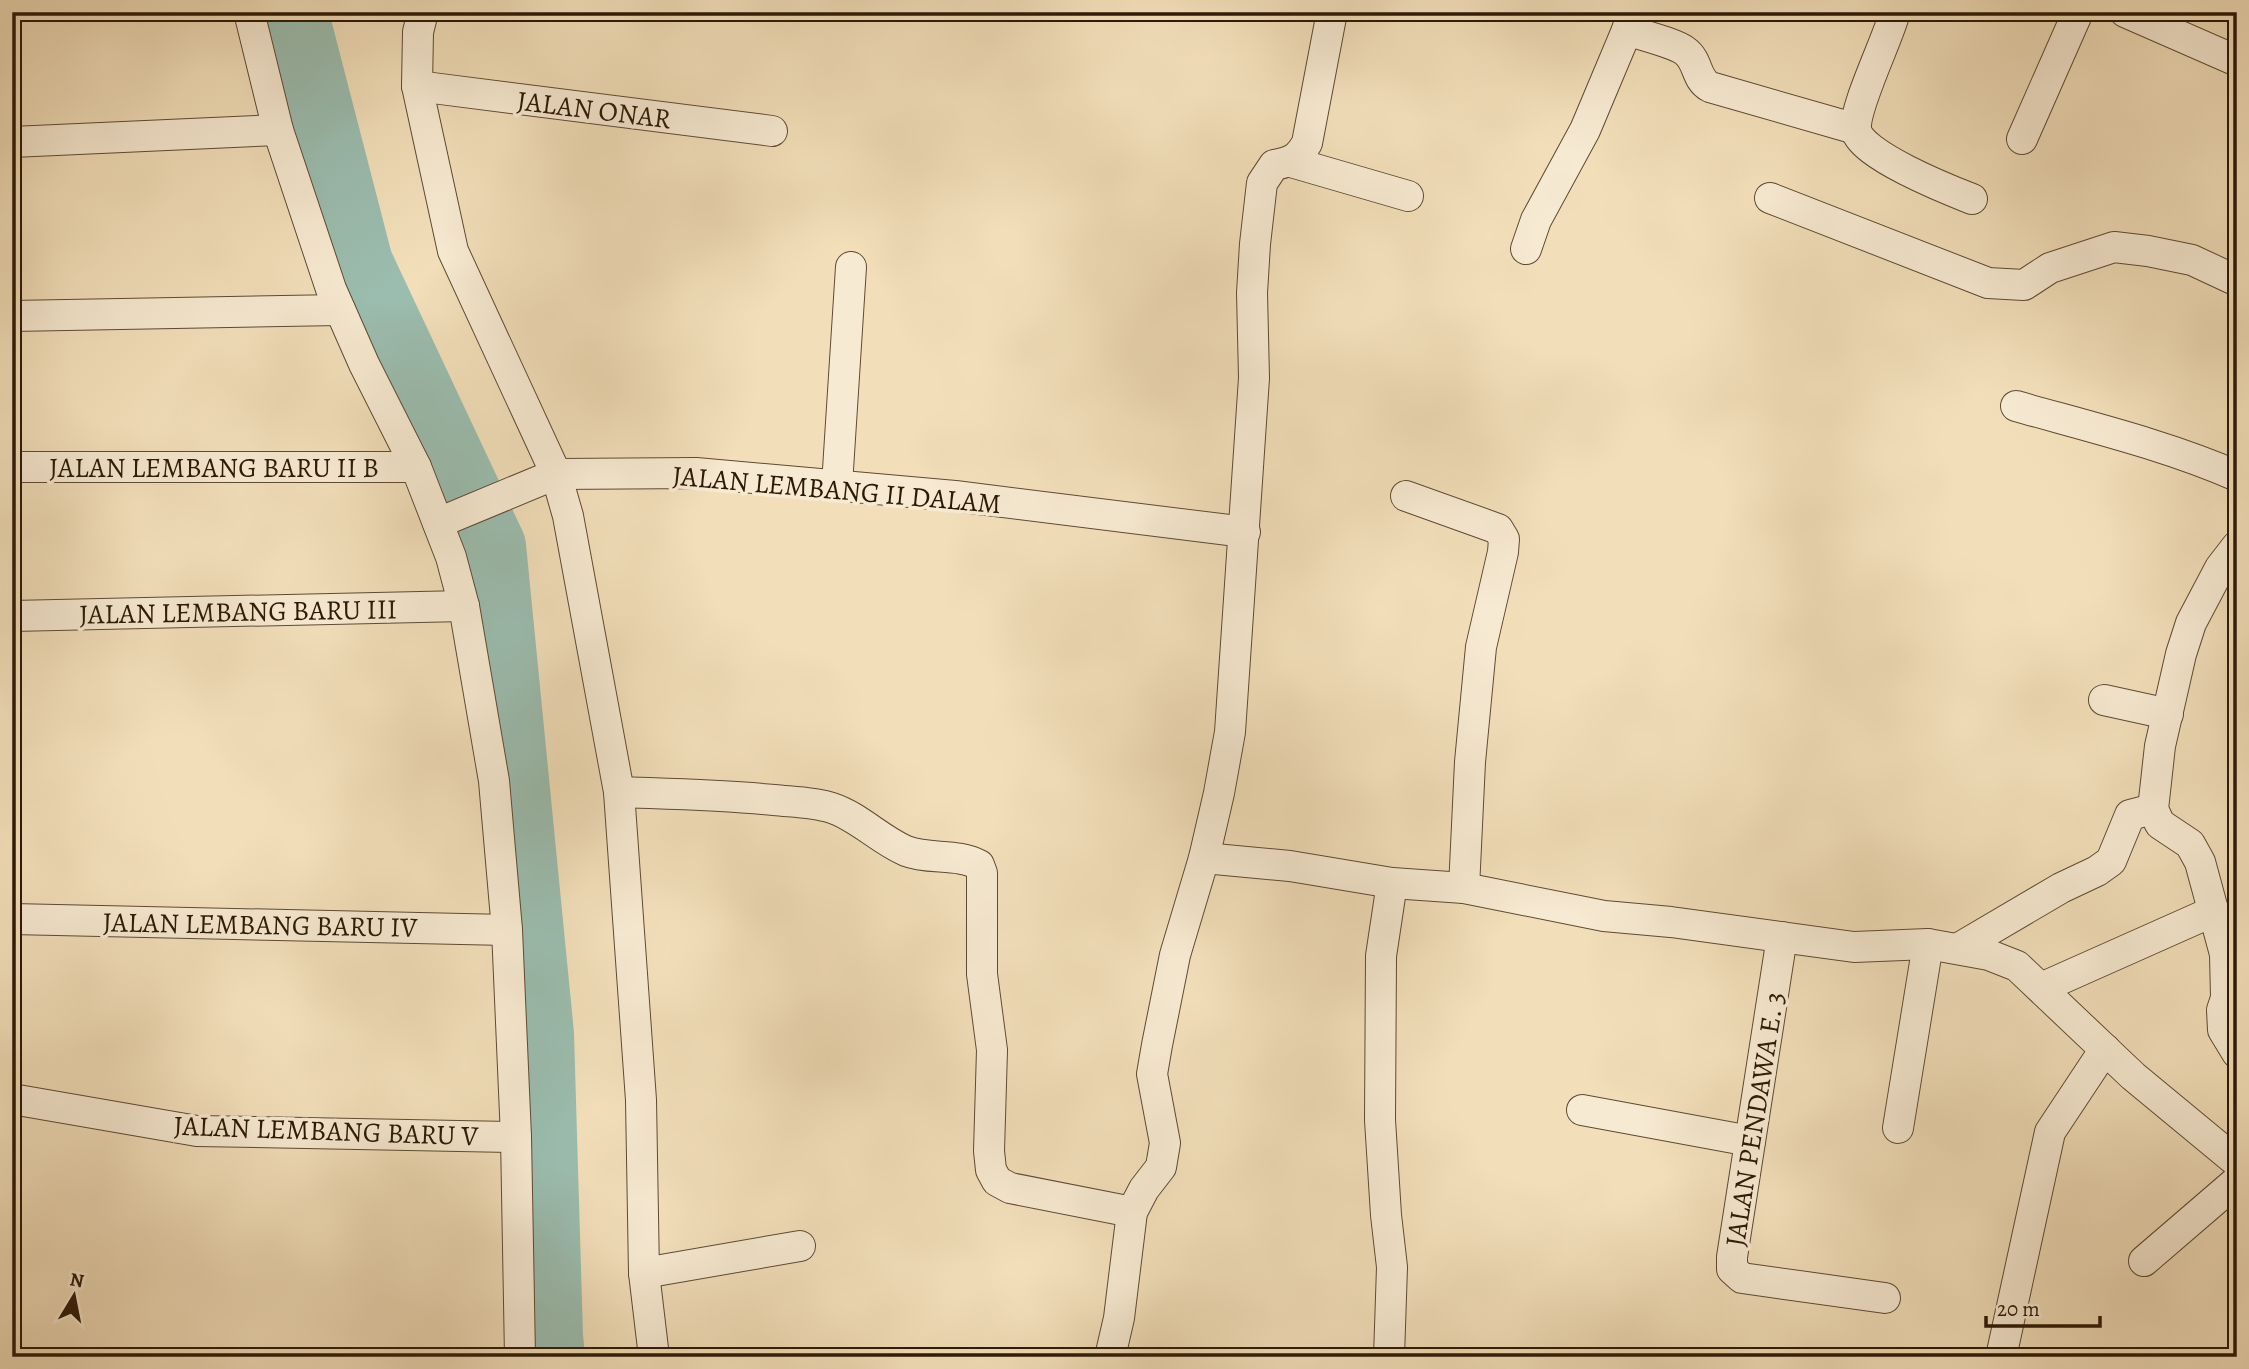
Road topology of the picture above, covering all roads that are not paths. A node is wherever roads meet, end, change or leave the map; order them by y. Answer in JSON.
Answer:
{"nodes":[{"id":1,"x":248,"y":12,"type":"edge"},
{"id":2,"x":423,"y":12,"type":"edge"},
{"id":3,"x":1332,"y":12,"type":"edge"},
{"id":4,"x":1895,"y":12,"type":"edge"},
{"id":5,"x":2078,"y":12,"type":"edge"},
{"id":6,"x":2125,"y":12,"type":"edge"},
{"id":7,"x":1630,"y":21,"type":"edge"},
{"id":8,"x":2237,"y":61,"type":"edge"},
{"id":9,"x":417,"y":86,"type":"junction"},
{"id":10,"x":1856,"y":129,"type":"junction"},
{"id":11,"x":278,"y":130,"type":"junction"},
{"id":12,"x":772,"y":131,"type":"dead end"},
{"id":13,"x":2022,"y":139,"type":"dead end"},
{"id":14,"x":12,"y":142,"type":"edge"},
{"id":15,"x":1291,"y":162,"type":"junction"},
{"id":16,"x":1408,"y":196,"type":"dead end"},
{"id":17,"x":1770,"y":198,"type":"dead end"},
{"id":18,"x":1972,"y":199,"type":"dead end"},
{"id":19,"x":1526,"y":249,"type":"dead end"},
{"id":20,"x":850,"y":267,"type":"dead end"},
{"id":21,"x":2237,"y":281,"type":"edge"},
{"id":22,"x":340,"y":310,"type":"junction"},
{"id":23,"x":12,"y":316,"type":"edge"},
{"id":24,"x":2016,"y":405,"type":"dead end"},
{"id":25,"x":12,"y":467,"type":"edge"},
{"id":26,"x":416,"y":467,"type":"junction"},
{"id":27,"x":2237,"y":476,"type":"edge"},
{"id":28,"x":543,"y":479,"type":"junction"},
{"id":29,"x":837,"y":485,"type":"junction"},
{"id":30,"x":1406,"y":496,"type":"dead end"},
{"id":31,"x":451,"y":517,"type":"junction"},
{"id":32,"x":1244,"y":532,"type":"junction"},
{"id":33,"x":2237,"y":546,"type":"edge"},
{"id":34,"x":464,"y":606,"type":"junction"},
{"id":35,"x":12,"y":616,"type":"edge"},
{"id":36,"x":2104,"y":701,"type":"dead end"},
{"id":37,"x":2168,"y":714,"type":"junction"},
{"id":38,"x":619,"y":792,"type":"junction"},
{"id":39,"x":2153,"y":808,"type":"junction"},
{"id":40,"x":1204,"y":858,"type":"junction"},
{"id":41,"x":1392,"y":883,"type":"junction"},
{"id":42,"x":1464,"y":888,"type":"junction"},
{"id":43,"x":2214,"y":911,"type":"junction"},
{"id":44,"x":12,"y":919,"type":"edge"},
{"id":45,"x":507,"y":930,"type":"junction"},
{"id":46,"x":1782,"y":937,"type":"junction"},
{"id":47,"x":1928,"y":944,"type":"junction"},
{"id":48,"x":1959,"y":948,"type":"junction"},
{"id":49,"x":2041,"y":988,"type":"junction"},
{"id":50,"x":2105,"y":1049,"type":"junction"},
{"id":51,"x":2237,"y":1053,"type":"edge"},
{"id":52,"x":12,"y":1099,"type":"edge"},
{"id":53,"x":1582,"y":1110,"type":"dead end"},
{"id":54,"x":1898,"y":1128,"type":"dead end"},
{"id":55,"x":516,"y":1137,"type":"junction"},
{"id":56,"x":1750,"y":1141,"type":"junction"},
{"id":57,"x":2237,"y":1162,"type":"edge"},
{"id":58,"x":2237,"y":1181,"type":"edge"},
{"id":59,"x":1132,"y":1212,"type":"junction"},
{"id":60,"x":800,"y":1246,"type":"dead end"},
{"id":61,"x":2144,"y":1261,"type":"dead end"},
{"id":62,"x":645,"y":1273,"type":"junction"},
{"id":63,"x":1885,"y":1298,"type":"dead end"},
{"id":64,"x":520,"y":1357,"type":"edge"},
{"id":65,"x":654,"y":1357,"type":"edge"},
{"id":66,"x":1110,"y":1357,"type":"edge"},
{"id":67,"x":1389,"y":1357,"type":"edge"},
{"id":68,"x":2001,"y":1357,"type":"edge"}],
"edges":[{"from":1,"to":11,"type":"street"},
{"from":2,"to":9,"type":"street"},
{"from":3,"to":15,"type":"street"},
{"from":4,"to":10,"type":"street"},
{"from":5,"to":13,"type":"street"},
{"from":6,"to":8,"type":"street"},
{"from":7,"to":10,"type":"street"},
{"from":7,"to":19,"type":"street"},
{"from":9,"to":12,"type":"street","name":"JALAN ONAR"},
{"from":9,"to":28,"type":"street"},
{"from":10,"to":18,"type":"street"},
{"from":11,"to":14,"type":"street"},
{"from":11,"to":22,"type":"street"},
{"from":15,"to":16,"type":"street"},
{"from":15,"to":32,"type":"street"},
{"from":17,"to":21,"type":"street"},
{"from":20,"to":29,"type":"street"},
{"from":22,"to":23,"type":"street"},
{"from":22,"to":26,"type":"street"},
{"from":24,"to":27,"type":"street"},
{"from":25,"to":26,"type":"street","name":"JALAN LEMBANG BARU II B"},
{"from":26,"to":31,"type":"street"},
{"from":28,"to":29,"type":"street","name":"JALAN LEMBANG II DALAM"},
{"from":28,"to":31,"type":"street","name":"JALAN LEMBANG II DALAM"},
{"from":28,"to":38,"type":"street"},
{"from":29,"to":32,"type":"street","name":"JALAN LEMBANG II DALAM"},
{"from":30,"to":42,"type":"street"},
{"from":31,"to":34,"type":"street"},
{"from":32,"to":40,"type":"street"},
{"from":33,"to":37,"type":"street"},
{"from":34,"to":35,"type":"street","name":"JALAN LEMBANG BARU III"},
{"from":34,"to":45,"type":"street"},
{"from":36,"to":37,"type":"street"},
{"from":37,"to":39,"type":"street"},
{"from":38,"to":59,"type":"street"},
{"from":38,"to":62,"type":"street"},
{"from":39,"to":43,"type":"street"},
{"from":39,"to":48,"type":"street"},
{"from":40,"to":41,"type":"street"},
{"from":40,"to":59,"type":"street"},
{"from":41,"to":42,"type":"street"},
{"from":41,"to":67,"type":"street"},
{"from":42,"to":46,"type":"street"},
{"from":43,"to":49,"type":"street"},
{"from":43,"to":51,"type":"street"},
{"from":44,"to":45,"type":"street","name":"JALAN LEMBANG BARU IV"},
{"from":45,"to":55,"type":"street"},
{"from":46,"to":47,"type":"street"},
{"from":46,"to":56,"type":"street","name":"JALAN PENDAWA E. 3"},
{"from":47,"to":48,"type":"street"},
{"from":47,"to":54,"type":"street"},
{"from":48,"to":49,"type":"street"},
{"from":49,"to":50,"type":"street"},
{"from":50,"to":57,"type":"street"},
{"from":50,"to":68,"type":"street"},
{"from":52,"to":55,"type":"street","name":"JALAN LEMBANG BARU V"},
{"from":53,"to":56,"type":"street"},
{"from":55,"to":64,"type":"street"},
{"from":56,"to":63,"type":"street","name":"JALAN PENDAWA E. 3"},
{"from":58,"to":61,"type":"street"},
{"from":59,"to":66,"type":"street"},
{"from":60,"to":62,"type":"street"},
{"from":62,"to":65,"type":"street"}]}
